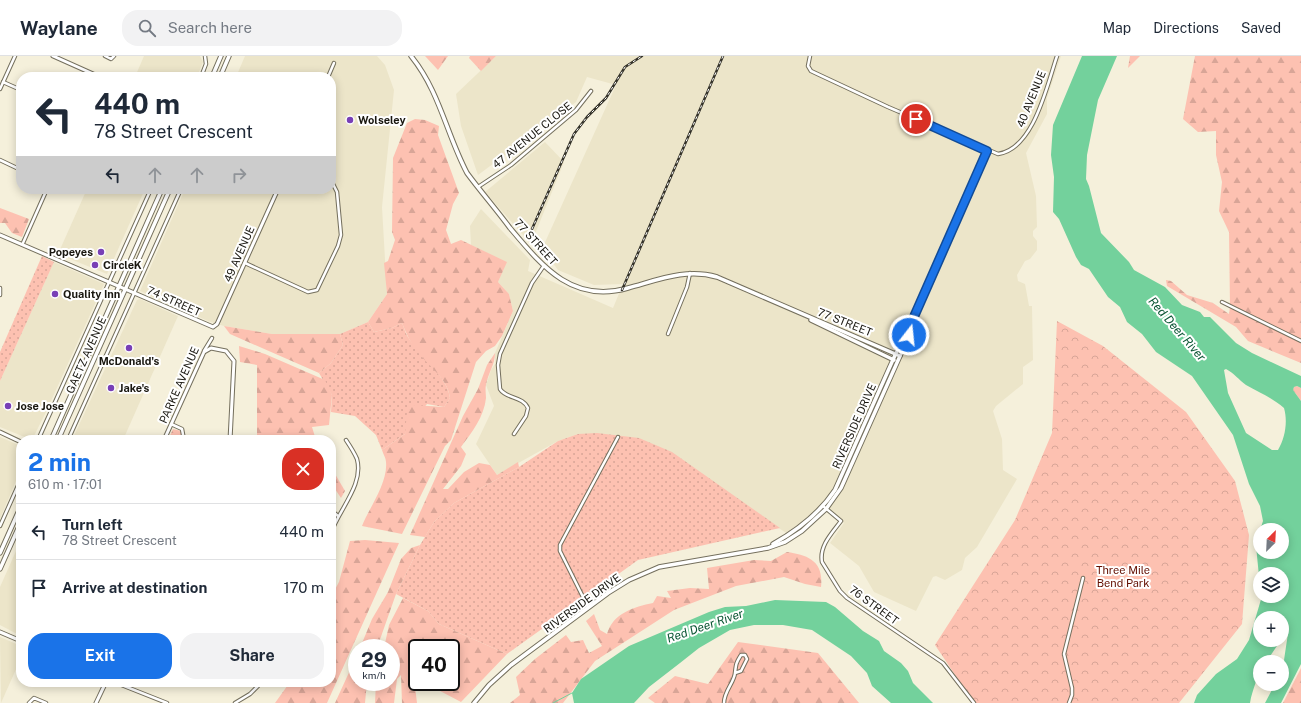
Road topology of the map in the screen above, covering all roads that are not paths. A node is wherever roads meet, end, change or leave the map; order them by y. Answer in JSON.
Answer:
{"nodes":[{"id":1,"x":15,"y":56,"type":"edge"},
{"id":2,"x":53,"y":56,"type":"edge"},
{"id":3,"x":105,"y":56,"type":"edge"},
{"id":4,"x":114,"y":56,"type":"edge"},
{"id":5,"x":205,"y":56,"type":"edge"},
{"id":6,"x":221,"y":56,"type":"edge"},
{"id":7,"x":230,"y":56,"type":"edge"},
{"id":8,"x":411,"y":56,"type":"edge"},
{"id":9,"x":810,"y":56,"type":"edge"},
{"id":10,"x":1057,"y":56,"type":"edge"},
{"id":11,"x":334,"y":63,"type":"dead end"},
{"id":12,"x":89,"y":72,"type":"edge"},
{"id":13,"x":203,"y":72,"type":"edge"},
{"id":14,"x":214,"y":72,"type":"edge"},
{"id":15,"x":222,"y":72,"type":"edge"},
{"id":16,"x":330,"y":72,"type":"edge"},
{"id":17,"x":3,"y":82,"type":"junction"},
{"id":18,"x":16,"y":88,"type":"edge"},
{"id":19,"x":0,"y":89,"type":"edge"},
{"id":20,"x":591,"y":91,"type":"dead end"},
{"id":21,"x":987,"y":151,"type":"junction"},
{"id":22,"x":0,"y":160,"type":"edge"},
{"id":23,"x":16,"y":168,"type":"edge"},
{"id":24,"x":477,"y":187,"type":"junction"},
{"id":25,"x":336,"y":188,"type":"edge"},
{"id":26,"x":45,"y":194,"type":"edge"},
{"id":27,"x":149,"y":194,"type":"edge"},
{"id":28,"x":160,"y":194,"type":"edge"},
{"id":29,"x":168,"y":194,"type":"edge"},
{"id":30,"x":179,"y":194,"type":"edge"},
{"id":31,"x":276,"y":194,"type":"edge"},
{"id":32,"x":0,"y":235,"type":"edge"},
{"id":33,"x":23,"y":243,"type":"junction"},
{"id":34,"x":245,"y":263,"type":"junction"},
{"id":35,"x":543,"y":267,"type":"junction"},
{"id":36,"x":690,"y":273,"type":"junction"},
{"id":37,"x":109,"y":282,"type":"junction"},
{"id":38,"x":119,"y":286,"type":"junction"},
{"id":39,"x":0,"y":288,"type":"edge"},
{"id":40,"x":125,"y":289,"type":"junction"},
{"id":41,"x":135,"y":294,"type":"junction"},
{"id":42,"x":0,"y":295,"type":"edge"},
{"id":43,"x":1222,"y":302,"type":"dead end"},
{"id":44,"x":804,"y":316,"type":"junction"},
{"id":45,"x":913,"y":319,"type":"junction"},
{"id":46,"x":215,"y":327,"type":"joint"},
{"id":47,"x":668,"y":334,"type":"dead end"},
{"id":48,"x":212,"y":338,"type":"dead end"},
{"id":49,"x":1301,"y":341,"type":"edge"},
{"id":50,"x":204,"y":351,"type":"junction"},
{"id":51,"x":896,"y":354,"type":"junction"},
{"id":52,"x":900,"y":356,"type":"junction"},
{"id":53,"x":893,"y":359,"type":"junction"},
{"id":54,"x":898,"y":361,"type":"junction"},
{"id":55,"x":171,"y":424,"type":"junction"},
{"id":56,"x":0,"y":432,"type":"edge"},
{"id":57,"x":514,"y":434,"type":"dead end"},
{"id":58,"x":40,"y":435,"type":"edge"},
{"id":59,"x":53,"y":435,"type":"edge"},
{"id":60,"x":60,"y":435,"type":"edge"},
{"id":61,"x":70,"y":435,"type":"edge"},
{"id":62,"x":166,"y":435,"type":"edge"},
{"id":63,"x":183,"y":435,"type":"edge"},
{"id":64,"x":230,"y":435,"type":"edge"},
{"id":65,"x":618,"y":437,"type":"dead end"},
{"id":66,"x":16,"y":440,"type":"edge"},
{"id":67,"x":346,"y":440,"type":"dead end"},
{"id":68,"x":16,"y":490,"type":"edge"},
{"id":69,"x":824,"y":508,"type":"junction"},
{"id":70,"x":338,"y":516,"type":"joint"},
{"id":71,"x":16,"y":517,"type":"edge"},
{"id":72,"x":336,"y":521,"type":"edge"},
{"id":73,"x":0,"y":526,"type":"edge"},
{"id":74,"x":15,"y":535,"type":"edge"},
{"id":75,"x":0,"y":553,"type":"edge"},
{"id":76,"x":0,"y":569,"type":"edge"},
{"id":77,"x":1083,"y":578,"type":"dead end"},
{"id":78,"x":588,"y":607,"type":"junction"},
{"id":79,"x":0,"y":632,"type":"edge"},
{"id":80,"x":16,"y":639,"type":"edge"},
{"id":81,"x":735,"y":673,"type":"junction"},
{"id":82,"x":104,"y":687,"type":"edge"},
{"id":83,"x":125,"y":687,"type":"edge"},
{"id":84,"x":257,"y":687,"type":"edge"},
{"id":85,"x":159,"y":702,"type":"edge"},
{"id":86,"x":29,"y":703,"type":"edge"},
{"id":87,"x":46,"y":703,"type":"edge"},
{"id":88,"x":96,"y":703,"type":"edge"},
{"id":89,"x":167,"y":703,"type":"edge"},
{"id":90,"x":234,"y":703,"type":"edge"},
{"id":91,"x":474,"y":703,"type":"edge"},
{"id":92,"x":724,"y":703,"type":"edge"},
{"id":93,"x":974,"y":703,"type":"edge"},
{"id":94,"x":1070,"y":703,"type":"edge"}],
"edges":[{"from":1,"to":17,"type":"street"},
{"from":2,"to":12,"type":"street"},
{"from":3,"to":4,"type":"street"},
{"from":5,"to":13,"type":"street"},
{"from":6,"to":14,"type":"main road"},
{"from":7,"to":15,"type":"main road"},
{"from":8,"to":24,"type":"main road","name":"77 STREET"},
{"from":9,"to":21,"type":"street","name":"40 AVENUE"},
{"from":10,"to":21,"type":"street","name":"40 AVENUE"},
{"from":11,"to":16,"type":"street"},
{"from":17,"to":18,"type":"street"},
{"from":17,"to":19,"type":"street"},
{"from":20,"to":24,"type":"street","name":"47 AVENUE CLOSE"},
{"from":21,"to":45,"type":"street"},
{"from":22,"to":23,"type":"street"},
{"from":24,"to":35,"type":"main road","name":"77 STREET"},
{"from":25,"to":34,"type":"street"},
{"from":26,"to":33,"type":"street"},
{"from":27,"to":37,"type":"street"},
{"from":28,"to":38,"type":"main road","name":"GAETZ AVENUE"},
{"from":29,"to":40,"type":"main road","name":"GAETZ AVENUE"},
{"from":30,"to":41,"type":"street"},
{"from":31,"to":34,"type":"street","name":"49 AVENUE"},
{"from":32,"to":33,"type":"street","name":"74 STREET"},
{"from":33,"to":37,"type":"street","name":"74 STREET"},
{"from":34,"to":46,"type":"street","name":"49 AVENUE"},
{"from":35,"to":36,"type":"main road","name":"77 STREET"},
{"from":35,"to":57,"type":"street"},
{"from":36,"to":44,"type":"main road","name":"77 STREET"},
{"from":36,"to":47,"type":"street"},
{"from":37,"to":38,"type":"street","name":"74 STREET"},
{"from":37,"to":58,"type":"street"},
{"from":38,"to":40,"type":"street","name":"74 STREET"},
{"from":38,"to":59,"type":"main road","name":"GAETZ AVENUE"},
{"from":39,"to":42,"type":"street"},
{"from":40,"to":41,"type":"street","name":"74 STREET"},
{"from":40,"to":60,"type":"main road","name":"GAETZ AVENUE"},
{"from":41,"to":46,"type":"street","name":"74 STREET"},
{"from":41,"to":61,"type":"street"},
{"from":43,"to":49,"type":"street"},
{"from":44,"to":51,"type":"main road","name":"77 STREET"},
{"from":44,"to":53,"type":"main road","name":"77 STREET"},
{"from":45,"to":51,"type":"street"},
{"from":45,"to":52,"type":"street"},
{"from":48,"to":50,"type":"street","name":"PARKE AVENUE"},
{"from":50,"to":55,"type":"street","name":"PARKE AVENUE"},
{"from":50,"to":64,"type":"street"},
{"from":51,"to":52,"type":"main road","name":"77 STREET"},
{"from":51,"to":53,"type":"main road","name":"RIVERSIDE DRIVE"},
{"from":52,"to":54,"type":"main road"},
{"from":53,"to":54,"type":"main road","name":"77 STREET"},
{"from":53,"to":69,"type":"main road","name":"RIVERSIDE DRIVE"},
{"from":54,"to":69,"type":"main road","name":"RIVERSIDE DRIVE"},
{"from":55,"to":62,"type":"street","name":"PARKE AVENUE"},
{"from":55,"to":63,"type":"street"},
{"from":56,"to":66,"type":"street"},
{"from":65,"to":78,"type":"street"},
{"from":67,"to":70,"type":"street"},
{"from":68,"to":73,"type":"street"},
{"from":69,"to":78,"type":"main road","name":"RIVERSIDE DRIVE"},
{"from":69,"to":93,"type":"street","name":"76 STREET"},
{"from":70,"to":72,"type":"street"},
{"from":71,"to":75,"type":"main road"},
{"from":74,"to":76,"type":"main road"},
{"from":77,"to":94,"type":"street"},
{"from":78,"to":91,"type":"main road","name":"RIVERSIDE DRIVE"},
{"from":79,"to":80,"type":"street"},
{"from":81,"to":81,"type":"street"},
{"from":81,"to":92,"type":"street"},
{"from":82,"to":88,"type":"street"},
{"from":83,"to":85,"type":"street"},
{"from":84,"to":90,"type":"street"},
{"from":85,"to":89,"type":"street"},
{"from":86,"to":87,"type":"street"}]}
